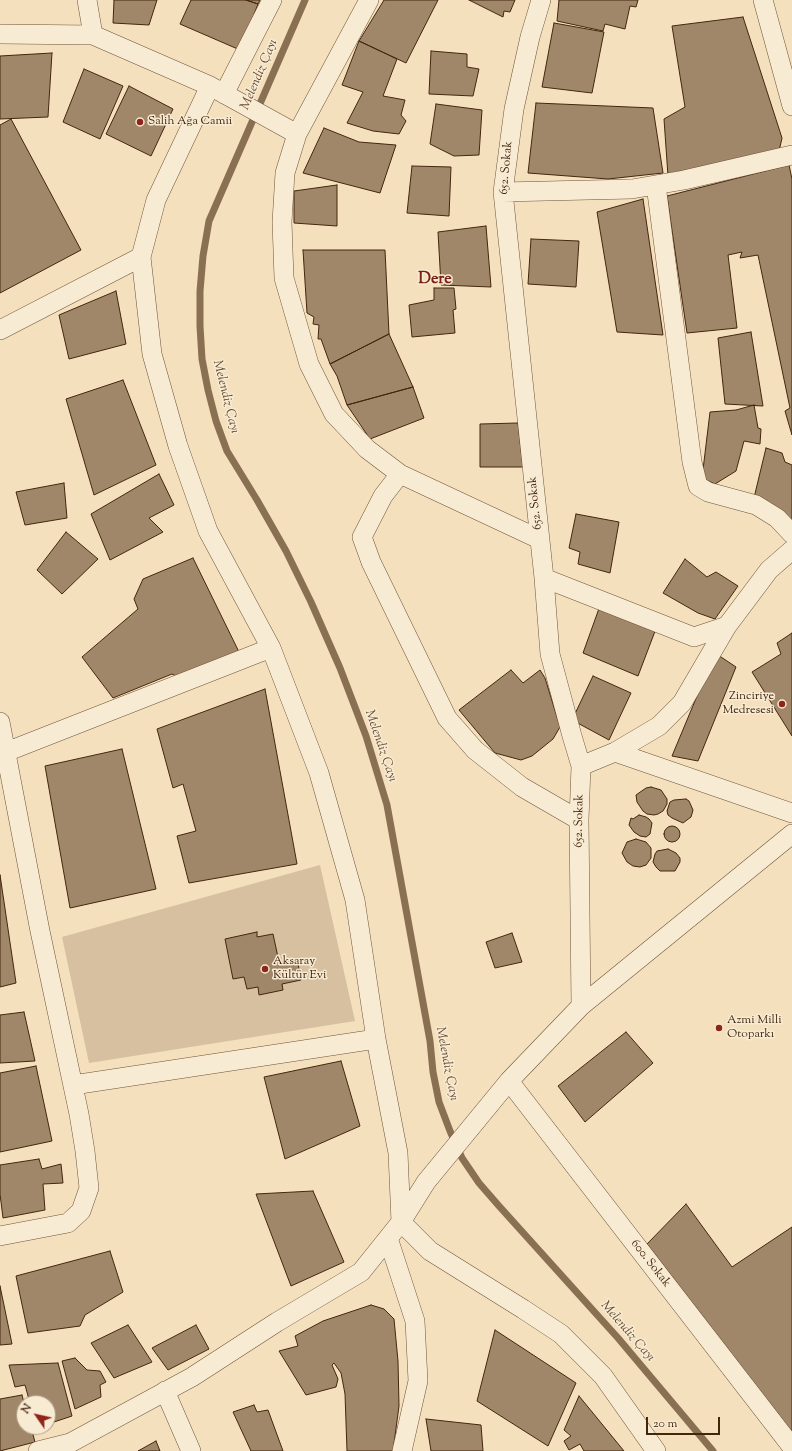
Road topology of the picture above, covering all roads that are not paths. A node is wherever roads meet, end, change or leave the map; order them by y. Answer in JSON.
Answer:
{"nodes":[{"id":1,"x":87,"y":0,"type":"edge"},
{"id":2,"x":272,"y":0,"type":"edge"},
{"id":3,"x":369,"y":0,"type":"edge"},
{"id":4,"x":541,"y":0,"type":"edge"},
{"id":5,"x":763,"y":0,"type":"edge"},
{"id":6,"x":0,"y":34,"type":"edge"},
{"id":7,"x":93,"y":35,"type":"junction"},
{"id":8,"x":217,"y":90,"type":"junction"},
{"id":9,"x":792,"y":106,"type":"edge"},
{"id":10,"x":297,"y":134,"type":"junction"},
{"id":11,"x":792,"y":155,"type":"edge"},
{"id":12,"x":656,"y":185,"type":"junction"},
{"id":13,"x":503,"y":192,"type":"junction"},
{"id":14,"x":141,"y":257,"type":"junction"},
{"id":15,"x":0,"y":330,"type":"edge"},
{"id":16,"x":400,"y":474,"type":"junction"},
{"id":17,"x":792,"y":534,"type":"edge"},
{"id":18,"x":539,"y":539,"type":"junction"},
{"id":19,"x":792,"y":550,"type":"edge"},
{"id":20,"x":544,"y":578,"type":"junction"},
{"id":21,"x":727,"y":626,"type":"junction"},
{"id":22,"x":271,"y":648,"type":"junction"},
{"id":23,"x":0,"y":722,"type":"edge"},
{"id":24,"x":615,"y":752,"type":"junction"},
{"id":25,"x":3,"y":755,"type":"edge"},
{"id":26,"x":582,"y":766,"type":"junction"},
{"id":27,"x":792,"y":813,"type":"edge"},
{"id":28,"x":579,"y":820,"type":"junction"},
{"id":29,"x":792,"y":834,"type":"edge"},
{"id":30,"x":581,"y":1006,"type":"junction"},
{"id":31,"x":376,"y":1039,"type":"junction"},
{"id":32,"x":508,"y":1081,"type":"junction"},
{"id":33,"x":73,"y":1085,"type":"junction"},
{"id":34,"x":401,"y":1222,"type":"junction"},
{"id":35,"x":0,"y":1236,"type":"edge"},
{"id":36,"x":388,"y":1238,"type":"junction"},
{"id":37,"x":165,"y":1391,"type":"junction"},
{"id":38,"x":792,"y":1447,"type":"edge"},
{"id":39,"x":38,"y":1451,"type":"edge"},
{"id":40,"x":191,"y":1451,"type":"edge"},
{"id":41,"x":402,"y":1451,"type":"edge"},
{"id":42,"x":656,"y":1451,"type":"edge"}],
"edges":[{"from":1,"to":7,"type":"street"},
{"from":2,"to":8,"type":"street"},
{"from":3,"to":10,"type":"street"},
{"from":4,"to":13,"type":"street","name":"652. Sokak"},
{"from":5,"to":9,"type":"street"},
{"from":6,"to":7,"type":"street"},
{"from":7,"to":8,"type":"street"},
{"from":8,"to":10,"type":"street"},
{"from":8,"to":14,"type":"street"},
{"from":10,"to":16,"type":"street"},
{"from":11,"to":12,"type":"street"},
{"from":12,"to":13,"type":"street"},
{"from":12,"to":17,"type":"street"},
{"from":13,"to":18,"type":"street","name":"652. Sokak"},
{"from":14,"to":15,"type":"street"},
{"from":14,"to":22,"type":"street"},
{"from":16,"to":18,"type":"street"},
{"from":16,"to":28,"type":"street"},
{"from":18,"to":20,"type":"street","name":"652. Sokak"},
{"from":19,"to":21,"type":"street"},
{"from":20,"to":21,"type":"street"},
{"from":20,"to":26,"type":"street","name":"652. Sokak"},
{"from":21,"to":24,"type":"street"},
{"from":22,"to":25,"type":"street"},
{"from":22,"to":31,"type":"street"},
{"from":23,"to":25,"type":"street"},
{"from":24,"to":26,"type":"street"},
{"from":24,"to":27,"type":"street"},
{"from":25,"to":33,"type":"street"},
{"from":26,"to":28,"type":"street","name":"652. Sokak"},
{"from":28,"to":30,"type":"street","name":"652. Sokak"},
{"from":29,"to":30,"type":"street"},
{"from":30,"to":32,"type":"street"},
{"from":31,"to":33,"type":"street"},
{"from":31,"to":34,"type":"street"},
{"from":32,"to":34,"type":"street"},
{"from":32,"to":38,"type":"street","name":"600. Sokak"},
{"from":33,"to":35,"type":"street"},
{"from":34,"to":36,"type":"street"},
{"from":34,"to":42,"type":"street"},
{"from":36,"to":37,"type":"street"},
{"from":36,"to":41,"type":"street"},
{"from":37,"to":39,"type":"street"},
{"from":37,"to":40,"type":"street"}]}
